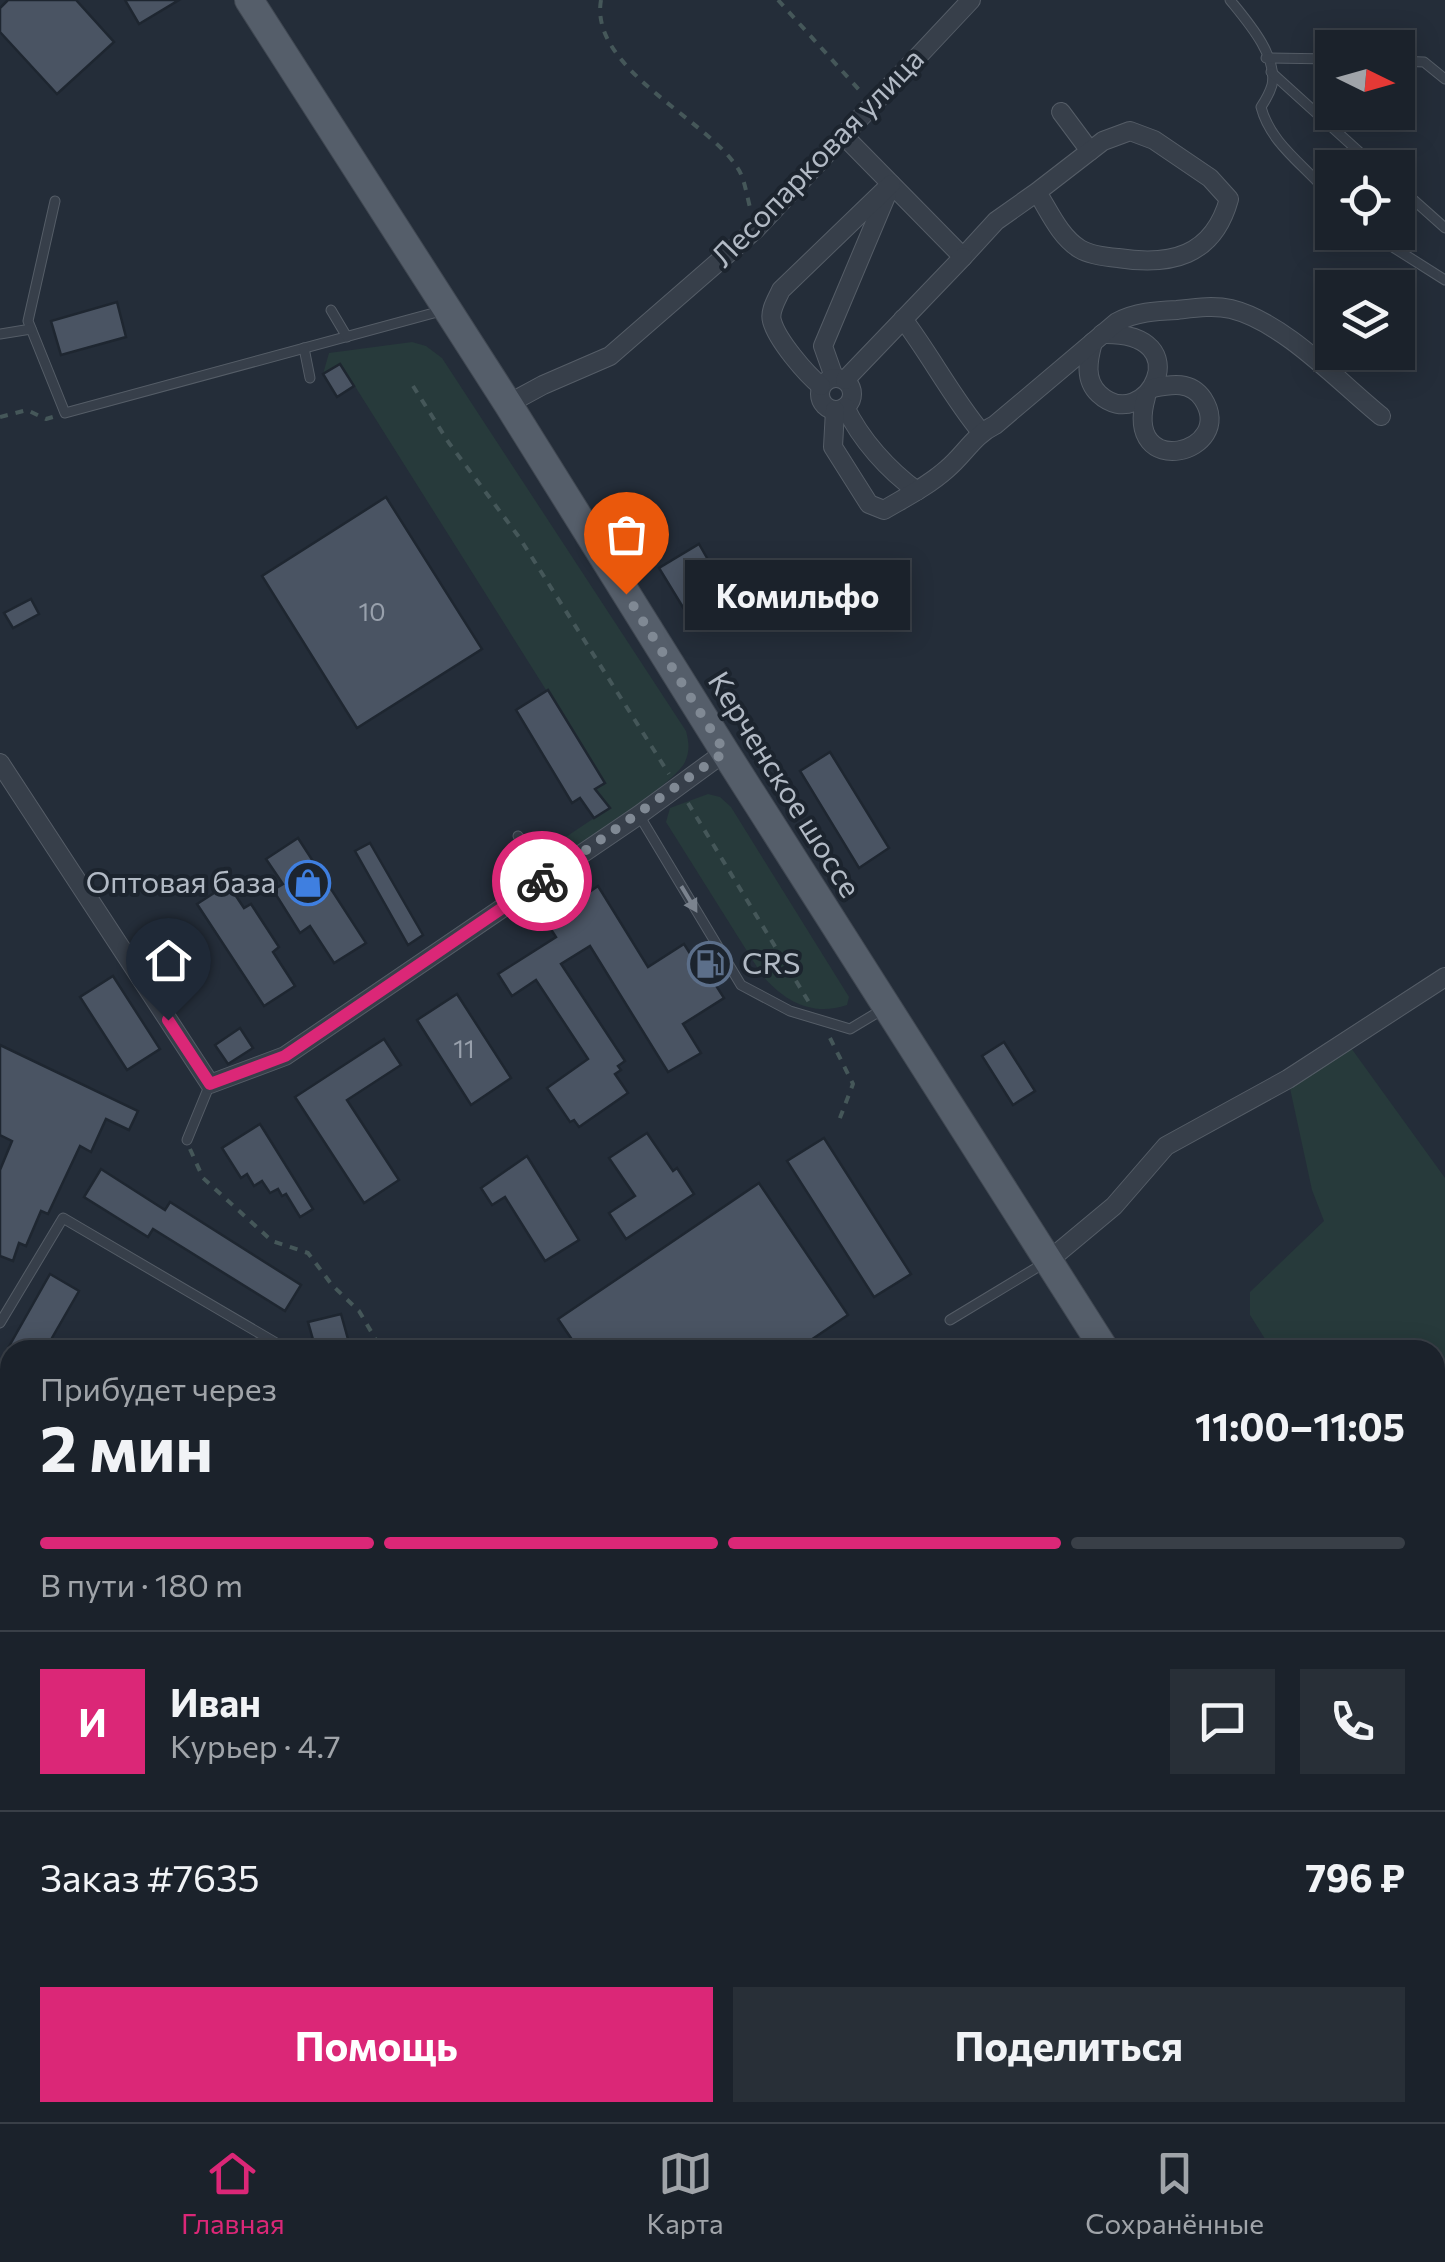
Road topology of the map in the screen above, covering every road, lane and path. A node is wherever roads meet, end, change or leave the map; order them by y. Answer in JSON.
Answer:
{"nodes":[{"id":1,"x":249,"y":0,"type":"edge"},
{"id":2,"x":601,"y":0,"type":"edge"},
{"id":3,"x":778,"y":0,"type":"edge"},
{"id":4,"x":971,"y":0,"type":"edge"},
{"id":5,"x":1230,"y":0,"type":"edge"},
{"id":6,"x":1266,"y":58,"type":"junction"},
{"id":7,"x":1315,"y":59,"type":"edge"},
{"id":8,"x":1415,"y":62,"type":"edge"},
{"id":9,"x":1271,"y":72,"type":"junction"},
{"id":10,"x":1445,"y":79,"type":"edge"},
{"id":11,"x":872,"y":104,"type":"junction"},
{"id":12,"x":1061,"y":112,"type":"dead end"},
{"id":13,"x":843,"y":135,"type":"junction"},
{"id":14,"x":1358,"y":150,"type":"edge"},
{"id":15,"x":1090,"y":151,"type":"junction"},
{"id":16,"x":1315,"y":180,"type":"edge"},
{"id":17,"x":891,"y":184,"type":"junction"},
{"id":18,"x":1037,"y":192,"type":"junction"},
{"id":19,"x":55,"y":201,"type":"dead end"},
{"id":20,"x":1415,"y":201,"type":"edge"},
{"id":21,"x":1445,"y":228,"type":"edge"},
{"id":22,"x":756,"y":229,"type":"junction"},
{"id":23,"x":1398,"y":250,"type":"edge"},
{"id":24,"x":962,"y":258,"type":"junction"},
{"id":25,"x":1445,"y":280,"type":"edge"},
{"id":26,"x":330,"y":310,"type":"dead end"},
{"id":27,"x":445,"y":310,"type":"junction"},
{"id":28,"x":903,"y":319,"type":"junction"},
{"id":29,"x":32,"y":329,"type":"junction"},
{"id":30,"x":0,"y":334,"type":"edge"},
{"id":31,"x":347,"y":336,"type":"junction"},
{"id":32,"x":1097,"y":338,"type":"junction"},
{"id":33,"x":304,"y":348,"type":"junction"},
{"id":34,"x":310,"y":378,"type":"dead end"},
{"id":35,"x":833,"y":381,"type":"junction"},
{"id":36,"x":413,"y":386,"type":"dead end"},
{"id":37,"x":508,"y":404,"type":"junction"},
{"id":38,"x":840,"y":409,"type":"junction"},
{"id":39,"x":65,"y":414,"type":"junction"},
{"id":40,"x":1381,"y":416,"type":"dead end"},
{"id":41,"x":0,"y":417,"type":"edge"},
{"id":42,"x":981,"y":432,"type":"junction"},
{"id":43,"x":917,"y":491,"type":"junction"},
{"id":44,"x":725,"y":752,"type":"junction"},
{"id":45,"x":0,"y":763,"type":"edge"},
{"id":46,"x":677,"y":787,"type":"junction"},
{"id":47,"x":640,"y":815,"type":"junction"},
{"id":48,"x":534,"y":859,"type":"dead end"},
{"id":49,"x":548,"y":878,"type":"junction"},
{"id":50,"x":1445,"y":977,"type":"edge"},
{"id":51,"x":886,"y":1008,"type":"junction"},
{"id":52,"x":821,"y":1022,"type":"junction"},
{"id":53,"x":210,"y":1084,"type":"junction"},
{"id":54,"x":838,"y":1124,"type":"dead end"},
{"id":55,"x":187,"y":1140,"type":"joint"},
{"id":56,"x":1048,"y":1261,"type":"junction"},
{"id":57,"x":950,"y":1320,"type":"dead end"},
{"id":58,"x":0,"y":1323,"type":"edge"},
{"id":59,"x":271,"y":1340,"type":"edge"},
{"id":60,"x":376,"y":1340,"type":"edge"},
{"id":61,"x":1098,"y":1340,"type":"edge"}],
"edges":[{"from":1,"to":27,"type":"main road","name":"Керченское шоссе"},
{"from":2,"to":22,"type":"path"},
{"from":3,"to":11,"type":"path"},
{"from":4,"to":11,"type":"street","name":"Лесопарковая улица"},
{"from":5,"to":6,"type":"lane"},
{"from":6,"to":7,"type":"lane"},
{"from":6,"to":9,"type":"lane"},
{"from":8,"to":10,"type":"lane"},
{"from":9,"to":14,"type":"lane"},
{"from":9,"to":16,"type":"lane"},
{"from":11,"to":13,"type":"street","name":"Лесопарковая улица"},
{"from":12,"to":15,"type":"street"},
{"from":13,"to":17,"type":"street"},
{"from":13,"to":22,"type":"street","name":"Лесопарковая улица"},
{"from":15,"to":18,"type":"street"},
{"from":15,"to":18,"type":"street"},
{"from":17,"to":24,"type":"street"},
{"from":17,"to":35,"type":"street"},
{"from":17,"to":35,"type":"street"},
{"from":18,"to":24,"type":"street"},
{"from":19,"to":29,"type":"lane"},
{"from":20,"to":21,"type":"lane"},
{"from":22,"to":37,"type":"street","name":"Лесопарковая улица"},
{"from":23,"to":25,"type":"lane"},
{"from":24,"to":28,"type":"street"},
{"from":26,"to":31,"type":"lane"},
{"from":27,"to":31,"type":"lane"},
{"from":27,"to":37,"type":"main road","name":"Керченское шоссе"},
{"from":28,"to":35,"type":"street"},
{"from":28,"to":42,"type":"street"},
{"from":29,"to":30,"type":"lane"},
{"from":29,"to":39,"type":"lane"},
{"from":31,"to":33,"type":"lane"},
{"from":32,"to":32,"type":"street"},
{"from":32,"to":40,"type":"street"},
{"from":32,"to":42,"type":"street"},
{"from":33,"to":34,"type":"lane"},
{"from":33,"to":39,"type":"lane"},
{"from":35,"to":38,"type":"street"},
{"from":35,"to":38,"type":"street"},
{"from":36,"to":46,"type":"path"},
{"from":37,"to":44,"type":"main road","name":"Керченское шоссе"},
{"from":38,"to":43,"type":"street"},
{"from":38,"to":43,"type":"street"},
{"from":39,"to":41,"type":"path"},
{"from":42,"to":43,"type":"street"},
{"from":44,"to":46,"type":"street"},
{"from":44,"to":51,"type":"main road","name":"Керченское шоссе"},
{"from":45,"to":53,"type":"street"},
{"from":46,"to":47,"type":"street"},
{"from":46,"to":52,"type":"path"},
{"from":47,"to":49,"type":"street"},
{"from":47,"to":52,"type":"lane","one_way":true},
{"from":48,"to":49,"type":"lane"},
{"from":49,"to":53,"type":"street"},
{"from":50,"to":56,"type":"street"},
{"from":51,"to":52,"type":"lane"},
{"from":51,"to":56,"type":"main road","name":"Керченское шоссе"},
{"from":52,"to":54,"type":"path"},
{"from":53,"to":55,"type":"lane"},
{"from":55,"to":60,"type":"path"},
{"from":56,"to":57,"type":"lane"},
{"from":56,"to":61,"type":"main road","name":"Керченское шоссе"},
{"from":58,"to":59,"type":"lane"}]}
